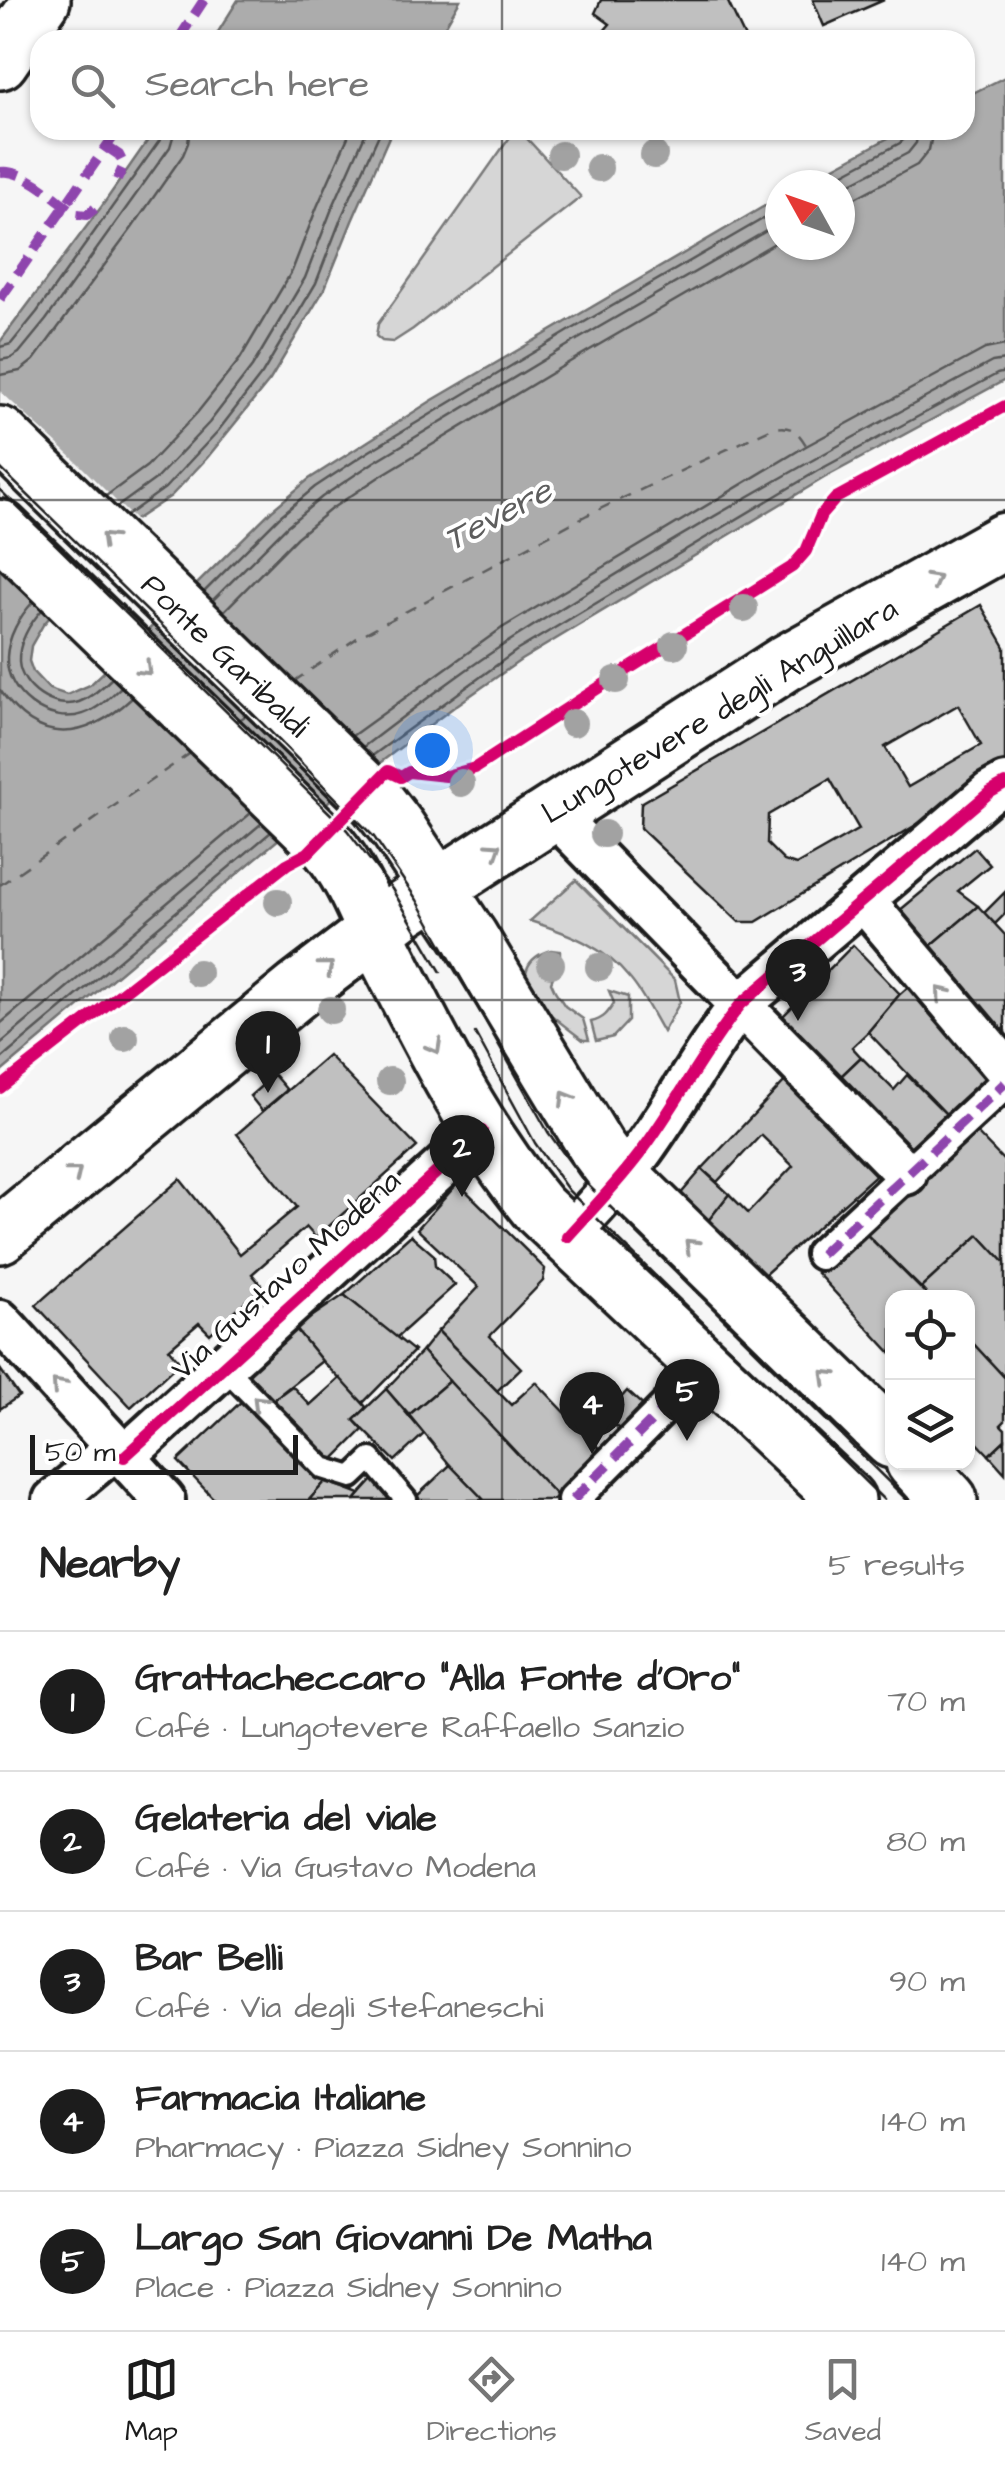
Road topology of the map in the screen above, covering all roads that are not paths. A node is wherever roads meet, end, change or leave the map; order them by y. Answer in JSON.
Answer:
{"nodes":[{"id":1,"x":42,"y":0,"type":"edge"},
{"id":2,"x":0,"y":62,"type":"edge"},
{"id":3,"x":0,"y":435,"type":"edge"},
{"id":4,"x":0,"y":528,"type":"edge"},
{"id":5,"x":1005,"y":541,"type":"edge"},
{"id":6,"x":1005,"y":784,"type":"edge"},
{"id":7,"x":552,"y":812,"type":"junction"},
{"id":8,"x":438,"y":887,"type":"junction"},
{"id":9,"x":864,"y":901,"type":"junction"},
{"id":10,"x":374,"y":930,"type":"junction"},
{"id":11,"x":741,"y":1004,"type":"junction"},
{"id":12,"x":1005,"y":1068,"type":"edge"},
{"id":13,"x":1005,"y":1084,"type":"edge"},
{"id":14,"x":482,"y":1131,"type":"junction"},
{"id":15,"x":906,"y":1174,"type":"junction"},
{"id":16,"x":621,"y":1178,"type":"junction"},
{"id":17,"x":0,"y":1235,"type":"edge"},
{"id":18,"x":567,"y":1237,"type":"junction"},
{"id":19,"x":820,"y":1254,"type":"dead end"},
{"id":20,"x":0,"y":1321,"type":"edge"},
{"id":21,"x":224,"y":1367,"type":"junction"},
{"id":22,"x":695,"y":1377,"type":"dead end"},
{"id":23,"x":885,"y":1433,"type":"edge"},
{"id":24,"x":120,"y":1452,"type":"junction"},
{"id":25,"x":921,"y":1470,"type":"edge"},
{"id":26,"x":54,"y":1500,"type":"edge"},
{"id":27,"x":164,"y":1500,"type":"edge"},
{"id":28,"x":406,"y":1500,"type":"edge"},
{"id":29,"x":573,"y":1500,"type":"edge"},
{"id":30,"x":846,"y":1500,"type":"edge"},
{"id":31,"x":949,"y":1500,"type":"edge"}],
"edges":[{"from":1,"to":2,"type":"main road"},
{"from":8,"to":3,"type":"main road","name":"Ponte Garibaldi","one_way":true},
{"from":4,"to":10,"type":"main road","name":"Ponte Garibaldi","one_way":true},
{"from":7,"to":5,"type":"main road","name":"Lungotevere degli Anguillara","one_way":true},
{"from":6,"to":9,"type":"street"},
{"from":8,"to":7,"type":"main road","name":"Lungotevere degli Anguillara","one_way":true},
{"from":7,"to":11,"type":"street"},
{"from":8,"to":10,"type":"main road","name":"Lungotevere degli Anguillara"},
{"from":16,"to":8,"type":"main road","name":"Ponte Garibaldi","one_way":true},
{"from":9,"to":11,"type":"street"},
{"from":12,"to":9,"type":"street","one_way":true},
{"from":10,"to":14,"type":"main road","name":"Ponte Garibaldi","one_way":true},
{"from":17,"to":10,"type":"main road","name":"Lungotevere degli Anguillara","one_way":true},
{"from":11,"to":15,"type":"street"},
{"from":11,"to":16,"type":"street"},
{"from":13,"to":15,"type":"street"},
{"from":14,"to":18,"type":"main road","name":"Ponte Garibaldi"},
{"from":14,"to":21,"type":"street","name":"Via Gustavo Modena"},
{"from":15,"to":19,"type":"street"},
{"from":16,"to":18,"type":"street"},
{"from":23,"to":16,"type":"main road","name":"Ponte Garibaldi","one_way":true},
{"from":18,"to":30,"type":"main road","name":"Ponte Garibaldi"},
{"from":24,"to":20,"type":"street","one_way":true},
{"from":21,"to":24,"type":"street","name":"Via Gustavo Modena"},
{"from":28,"to":21,"type":"lane","one_way":true},
{"from":22,"to":29,"type":"street"},
{"from":24,"to":26,"type":"street","name":"Via Gustavo Modena"},
{"from":24,"to":27,"type":"street"},
{"from":25,"to":31,"type":"main road"}]}
